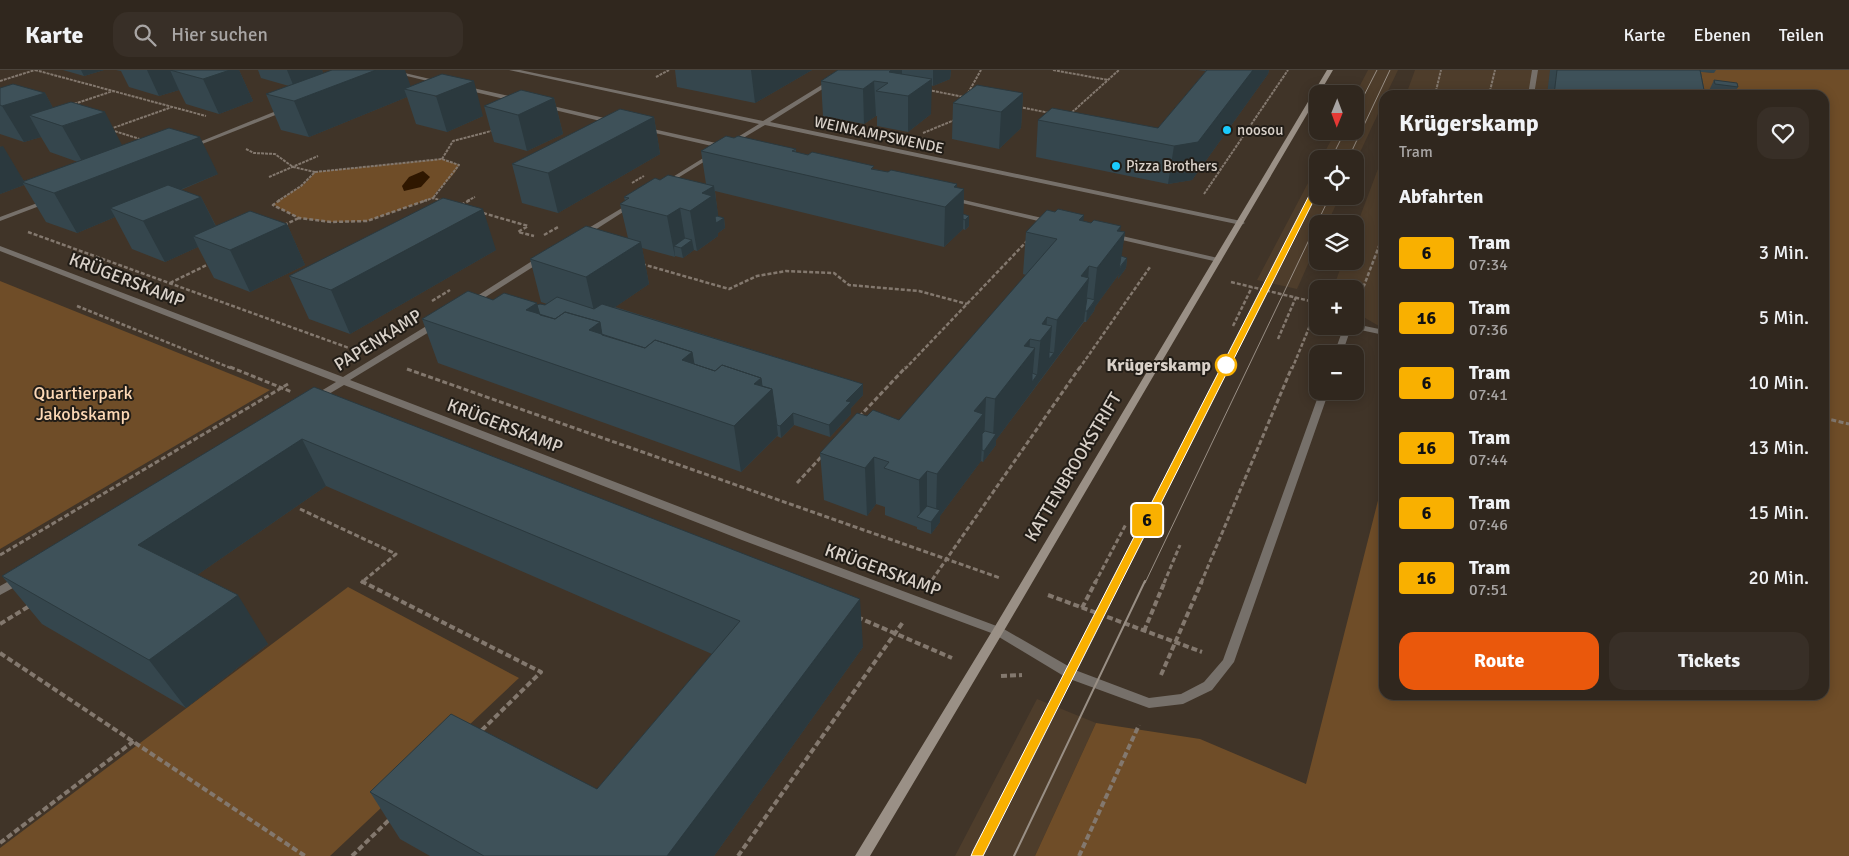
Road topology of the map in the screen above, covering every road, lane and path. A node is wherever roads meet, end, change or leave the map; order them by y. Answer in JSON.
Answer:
{"nodes":[{"id":1,"x":35,"y":70,"type":"edge"},
{"id":2,"x":512,"y":70,"type":"edge"},
{"id":3,"x":850,"y":70,"type":"edge"},
{"id":4,"x":981,"y":70,"type":"edge"},
{"id":5,"x":1053,"y":70,"type":"edge"},
{"id":6,"x":1119,"y":70,"type":"edge"},
{"id":7,"x":1288,"y":70,"type":"edge"},
{"id":8,"x":1330,"y":70,"type":"edge"},
{"id":9,"x":1441,"y":70,"type":"edge"},
{"id":10,"x":1495,"y":70,"type":"edge"},
{"id":11,"x":1535,"y":70,"type":"edge"},
{"id":12,"x":384,"y":71,"type":"edge"},
{"id":13,"x":1108,"y":80,"type":"junction"},
{"id":14,"x":0,"y":81,"type":"edge"},
{"id":15,"x":921,"y":89,"type":"edge"},
{"id":16,"x":1436,"y":90,"type":"edge"},
{"id":17,"x":1490,"y":90,"type":"edge"},
{"id":18,"x":1532,"y":90,"type":"edge"},
{"id":19,"x":114,"y":91,"type":"junction"},
{"id":20,"x":530,"y":103,"type":"edge"},
{"id":21,"x":540,"y":105,"type":"edge"},
{"id":22,"x":68,"y":106,"type":"edge"},
{"id":23,"x":1012,"y":106,"type":"edge"},
{"id":24,"x":173,"y":107,"type":"junction"},
{"id":25,"x":291,"y":108,"type":"edge"},
{"id":26,"x":1058,"y":115,"type":"edge"},
{"id":27,"x":209,"y":116,"type":"dead end"},
{"id":28,"x":1068,"y":116,"type":"edge"},
{"id":29,"x":959,"y":118,"type":"edge"},
{"id":30,"x":618,"y":123,"type":"edge"},
{"id":31,"x":763,"y":123,"type":"junction"},
{"id":32,"x":636,"y":127,"type":"edge"},
{"id":33,"x":501,"y":128,"type":"edge"},
{"id":34,"x":217,"y":136,"type":"junction"},
{"id":35,"x":915,"y":136,"type":"dead end"},
{"id":36,"x":145,"y":140,"type":"edge"},
{"id":37,"x":725,"y":147,"type":"junction"},
{"id":38,"x":181,"y":150,"type":"edge"},
{"id":39,"x":738,"y":150,"type":"edge"},
{"id":40,"x":318,"y":156,"type":"dead end"},
{"id":41,"x":442,"y":160,"type":"junction"},
{"id":42,"x":293,"y":167,"type":"junction"},
{"id":43,"x":315,"y":172,"type":"junction"},
{"id":44,"x":269,"y":177,"type":"dead end"},
{"id":45,"x":656,"y":189,"type":"edge"},
{"id":46,"x":938,"y":196,"type":"edge"},
{"id":47,"x":475,"y":197,"type":"dead end"},
{"id":48,"x":54,"y":198,"type":"edge"},
{"id":49,"x":432,"y":198,"type":"junction"},
{"id":50,"x":640,"y":199,"type":"edge"},
{"id":51,"x":450,"y":203,"type":"edge"},
{"id":52,"x":468,"y":208,"type":"edge"},
{"id":53,"x":476,"y":211,"type":"edge"},
{"id":54,"x":1191,"y":213,"type":"junction"},
{"id":55,"x":299,"y":218,"type":"junction"},
{"id":56,"x":0,"y":219,"type":"edge"},
{"id":57,"x":1241,"y":223,"type":"junction"},
{"id":58,"x":1064,"y":224,"type":"edge"},
{"id":59,"x":283,"y":226,"type":"edge"},
{"id":60,"x":23,"y":230,"type":"dead end"},
{"id":61,"x":1102,"y":233,"type":"edge"},
{"id":62,"x":1032,"y":235,"type":"edge"},
{"id":63,"x":566,"y":244,"type":"joint"},
{"id":64,"x":1379,"y":245,"type":"edge"},
{"id":65,"x":0,"y":248,"type":"edge"},
{"id":66,"x":1164,"y":248,"type":"junction"},
{"id":67,"x":549,"y":254,"type":"edge"},
{"id":68,"x":218,"y":260,"type":"edge"},
{"id":69,"x":1218,"y":260,"type":"junction"},
{"id":70,"x":634,"y":262,"type":"edge"},
{"id":71,"x":1208,"y":277,"type":"junction"},
{"id":72,"x":169,"y":283,"type":"junction"},
{"id":73,"x":1364,"y":285,"type":"edge"},
{"id":74,"x":1252,"y":286,"type":"junction"},
{"id":75,"x":1296,"y":297,"type":"junction"},
{"id":76,"x":1309,"y":301,"type":"edge"},
{"id":77,"x":73,"y":304,"type":"dead end"},
{"id":78,"x":967,"y":304,"type":"junction"},
{"id":79,"x":464,"y":307,"type":"edge"},
{"id":80,"x":447,"y":317,"type":"edge"},
{"id":81,"x":1309,"y":325,"type":"edge"},
{"id":82,"x":1233,"y":326,"type":"dead end"},
{"id":83,"x":1364,"y":329,"type":"edge"},
{"id":84,"x":1379,"y":332,"type":"edge"},
{"id":85,"x":1278,"y":339,"type":"dead end"},
{"id":86,"x":379,"y":359,"type":"junction"},
{"id":87,"x":343,"y":381,"type":"junction"},
{"id":88,"x":312,"y":400,"type":"junction"},
{"id":89,"x":1321,"y":400,"type":"edge"},
{"id":90,"x":303,"y":405,"type":"edge"},
{"id":91,"x":858,"y":418,"type":"edge"},
{"id":92,"x":1829,"y":419,"type":"edge"},
{"id":93,"x":1849,"y":424,"type":"edge"},
{"id":94,"x":824,"y":454,"type":"edge"},
{"id":95,"x":797,"y":483,"type":"dead end"},
{"id":96,"x":300,"y":509,"type":"dead end"},
{"id":97,"x":1126,"y":524,"type":"dead end"},
{"id":98,"x":1180,"y":545,"type":"dead end"},
{"id":99,"x":947,"y":560,"type":"junction"},
{"id":100,"x":25,"y":576,"type":"edge"},
{"id":101,"x":1024,"y":586,"type":"junction"},
{"id":102,"x":0,"y":591,"type":"edge"},
{"id":103,"x":918,"y":600,"type":"junction"},
{"id":104,"x":1082,"y":608,"type":"junction"},
{"id":105,"x":850,"y":614,"type":"edge"},
{"id":106,"x":998,"y":631,"type":"junction"},
{"id":107,"x":1144,"y":631,"type":"junction"},
{"id":108,"x":897,"y":633,"type":"junction"},
{"id":109,"x":1175,"y":642,"type":"junction"},
{"id":110,"x":0,"y":653,"type":"edge"},
{"id":111,"x":1228,"y":662,"type":"junction"},
{"id":112,"x":1149,"y":703,"type":"junction"},
{"id":113,"x":478,"y":733,"type":"edge"},
{"id":114,"x":134,"y":741,"type":"junction"},
{"id":115,"x":394,"y":815,"type":"edge"},
{"id":116,"x":0,"y":843,"type":"edge"},
{"id":117,"x":305,"y":856,"type":"edge"},
{"id":118,"x":352,"y":856,"type":"edge"},
{"id":119,"x":738,"y":856,"type":"edge"},
{"id":120,"x":862,"y":856,"type":"edge"},
{"id":121,"x":1079,"y":856,"type":"edge"}],
"edges":[{"from":1,"to":14,"type":"path"},
{"from":1,"to":19,"type":"path"},
{"from":2,"to":31,"type":"street","name":"WEINKAMPSWENDE"},
{"from":3,"to":31,"type":"street"},
{"from":4,"to":15,"type":"path"},
{"from":5,"to":13,"type":"path"},
{"from":6,"to":13,"type":"path"},
{"from":7,"to":54,"type":"path"},
{"from":8,"to":57,"type":"main road","name":"KATTENBROOKSTRIFT"},
{"from":9,"to":16,"type":"path"},
{"from":10,"to":17,"type":"path"},
{"from":11,"to":18,"type":"street"},
{"from":12,"to":20,"type":"street"},
{"from":13,"to":28,"type":"path"},
{"from":19,"to":22,"type":"path"},
{"from":19,"to":24,"type":"path"},
{"from":21,"to":30,"type":"street"},
{"from":23,"to":26,"type":"path"},
{"from":24,"to":27,"type":"path"},
{"from":24,"to":36,"type":"path"},
{"from":25,"to":34,"type":"street"},
{"from":29,"to":35,"type":"path"},
{"from":31,"to":37,"type":"street"},
{"from":31,"to":54,"type":"street","name":"WEINKAMPSWENDE"},
{"from":32,"to":37,"type":"street"},
{"from":33,"to":41,"type":"path"},
{"from":34,"to":38,"type":"street"},
{"from":34,"to":42,"type":"path"},
{"from":37,"to":39,"type":"street"},
{"from":37,"to":45,"type":"street"},
{"from":40,"to":42,"type":"path"},
{"from":41,"to":43,"type":"path"},
{"from":41,"to":49,"type":"path"},
{"from":42,"to":43,"type":"path"},
{"from":42,"to":44,"type":"path"},
{"from":43,"to":55,"type":"path"},
{"from":46,"to":58,"type":"street"},
{"from":47,"to":52,"type":"path"},
{"from":48,"to":56,"type":"street"},
{"from":49,"to":51,"type":"path"},
{"from":49,"to":55,"type":"path"},
{"from":50,"to":63,"type":"street"},
{"from":53,"to":63,"type":"path"},
{"from":54,"to":57,"type":"street","name":"WEINKAMPSWENDE"},
{"from":55,"to":59,"type":"path"},
{"from":57,"to":69,"type":"main road","name":"KATTENBROOKSTRIFT"},
{"from":60,"to":72,"type":"path"},
{"from":61,"to":66,"type":"street"},
{"from":62,"to":78,"type":"path"},
{"from":64,"to":73,"type":"path"},
{"from":65,"to":87,"type":"street","name":"KRÜGERSKAMP"},
{"from":66,"to":69,"type":"street"},
{"from":66,"to":99,"type":"path"},
{"from":67,"to":79,"type":"street"},
{"from":68,"to":72,"type":"path"},
{"from":69,"to":71,"type":"main road","name":"KATTENBROOKSTRIFT"},
{"from":70,"to":78,"type":"path"},
{"from":71,"to":74,"type":"path"},
{"from":71,"to":101,"type":"main road","name":"KATTENBROOKSTRIFT"},
{"from":72,"to":86,"type":"path"},
{"from":74,"to":75,"type":"path"},
{"from":74,"to":82,"type":"path"},
{"from":75,"to":76,"type":"path"},
{"from":75,"to":85,"type":"path"},
{"from":77,"to":88,"type":"path"},
{"from":78,"to":91,"type":"path"},
{"from":80,"to":86,"type":"street","name":"PAPENKAMP"},
{"from":81,"to":109,"type":"path"},
{"from":83,"to":84,"type":"street"},
{"from":86,"to":87,"type":"street","name":"PAPENKAMP"},
{"from":86,"to":99,"type":"path"},
{"from":87,"to":88,"type":"street","name":"PAPENKAMP"},
{"from":87,"to":103,"type":"street","name":"KRÜGERSKAMP"},
{"from":88,"to":90,"type":"street","name":"PAPENKAMP"},
{"from":89,"to":111,"type":"street"},
{"from":92,"to":93,"type":"path"},
{"from":94,"to":95,"type":"path"},
{"from":96,"to":113,"type":"path"},
{"from":97,"to":104,"type":"path"},
{"from":98,"to":107,"type":"path"},
{"from":99,"to":101,"type":"path"},
{"from":99,"to":103,"type":"path"},
{"from":100,"to":102,"type":"street"},
{"from":101,"to":104,"type":"path"},
{"from":101,"to":106,"type":"main road","name":"KATTENBROOKSTRIFT"},
{"from":103,"to":106,"type":"street","name":"KRÜGERSKAMP"},
{"from":103,"to":108,"type":"path"},
{"from":104,"to":107,"type":"path"},
{"from":105,"to":108,"type":"path"},
{"from":106,"to":112,"type":"street","name":"KRÜGERSKAMP"},
{"from":106,"to":120,"type":"main road","name":"KATTENBROOKSTRIFT"},
{"from":107,"to":109,"type":"path"},
{"from":108,"to":119,"type":"path"},
{"from":109,"to":111,"type":"path"},
{"from":109,"to":112,"type":"path"},
{"from":110,"to":114,"type":"path"},
{"from":111,"to":112,"type":"street"},
{"from":112,"to":121,"type":"path"},
{"from":114,"to":116,"type":"path"},
{"from":114,"to":117,"type":"path"},
{"from":115,"to":118,"type":"path"}]}
